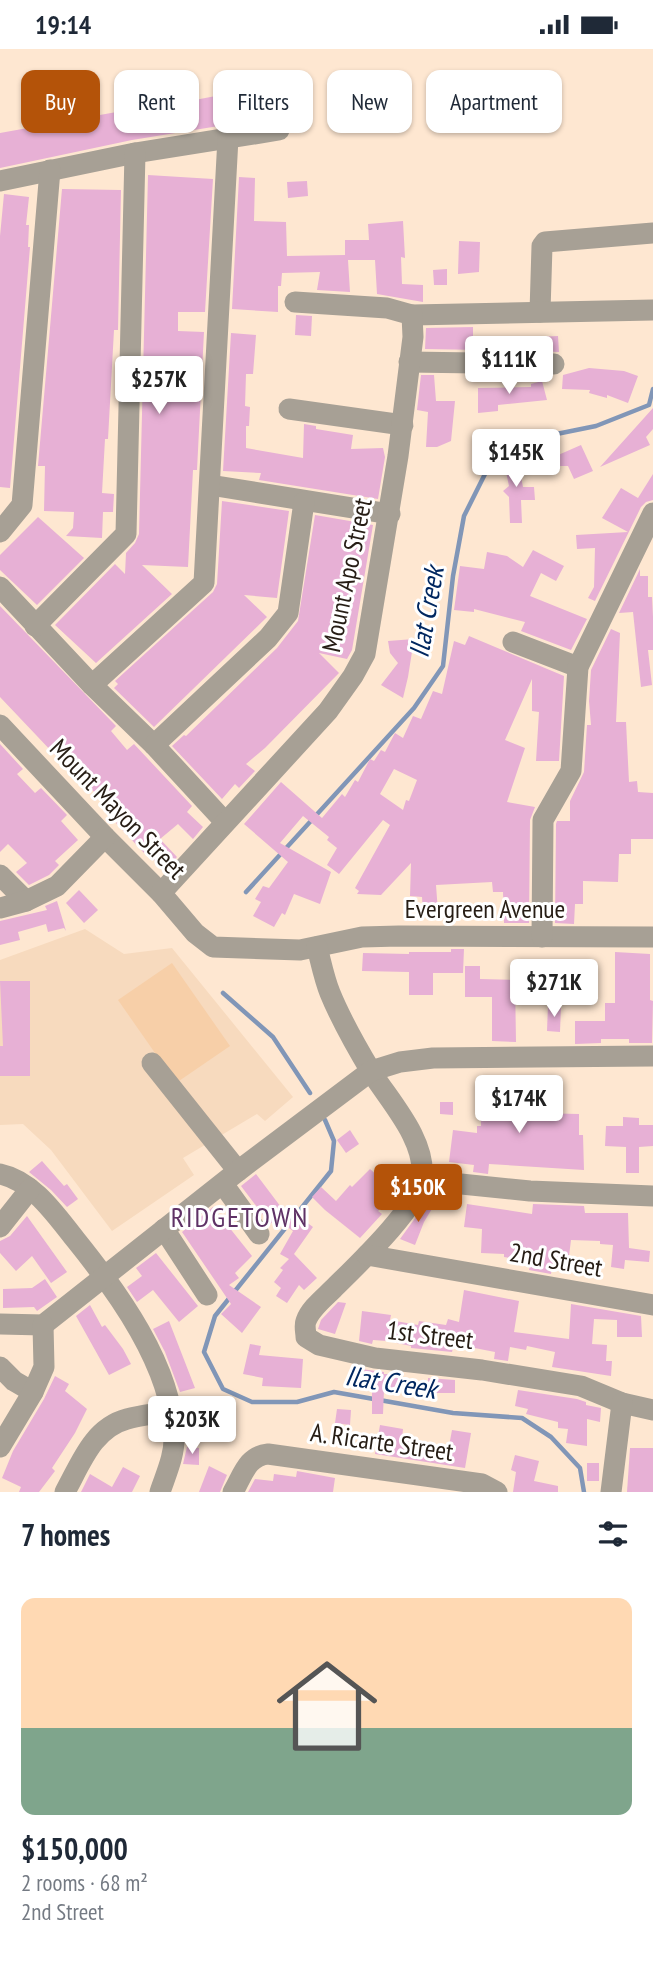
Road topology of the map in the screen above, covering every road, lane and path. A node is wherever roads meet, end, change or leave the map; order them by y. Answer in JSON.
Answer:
{"nodes":[{"id":1,"x":260,"y":133,"type":"edge"},
{"id":2,"x":228,"y":138,"type":"junction"},
{"id":3,"x":135,"y":153,"type":"junction"},
{"id":4,"x":50,"y":170,"type":"junction"},
{"id":5,"x":0,"y":181,"type":"edge"},
{"id":6,"x":653,"y":233,"type":"edge"},
{"id":7,"x":295,"y":302,"type":"dead end"},
{"id":8,"x":653,"y":310,"type":"edge"},
{"id":9,"x":540,"y":312,"type":"junction"},
{"id":10,"x":412,"y":314,"type":"junction"},
{"id":11,"x":409,"y":362,"type":"junction"},
{"id":12,"x":554,"y":364,"type":"dead end"},
{"id":13,"x":289,"y":409,"type":"dead end"},
{"id":14,"x":403,"y":425,"type":"junction"},
{"id":15,"x":210,"y":485,"type":"junction"},
{"id":16,"x":304,"y":502,"type":"junction"},
{"id":17,"x":653,"y":513,"type":"edge"},
{"id":18,"x":390,"y":514,"type":"junction"},
{"id":19,"x":0,"y":532,"type":"edge"},
{"id":20,"x":0,"y":587,"type":"edge"},
{"id":21,"x":35,"y":626,"type":"junction"},
{"id":22,"x":513,"y":642,"type":"dead end"},
{"id":23,"x":578,"y":667,"type":"junction"},
{"id":24,"x":92,"y":685,"type":"junction"},
{"id":25,"x":0,"y":725,"type":"edge"},
{"id":26,"x":154,"y":745,"type":"junction"},
{"id":27,"x":225,"y":821,"type":"junction"},
{"id":28,"x":106,"y":837,"type":"junction"},
{"id":29,"x":0,"y":875,"type":"edge"},
{"id":30,"x":161,"y":893,"type":"junction"},
{"id":31,"x":26,"y":901,"type":"junction"},
{"id":32,"x":0,"y":908,"type":"edge"},
{"id":33,"x":195,"y":933,"type":"joint"},
{"id":34,"x":542,"y":937,"type":"junction"},
{"id":35,"x":653,"y":937,"type":"edge"},
{"id":36,"x":317,"y":947,"type":"junction"},
{"id":37,"x":653,"y":1056,"type":"edge"},
{"id":38,"x":152,"y":1063,"type":"dead end"},
{"id":39,"x":371,"y":1072,"type":"junction"},
{"id":40,"x":0,"y":1174,"type":"edge"},
{"id":41,"x":230,"y":1178,"type":"junction"},
{"id":42,"x":422,"y":1180,"type":"junction"},
{"id":43,"x":30,"y":1189,"type":"junction"},
{"id":44,"x":653,"y":1196,"type":"edge"},
{"id":45,"x":0,"y":1227,"type":"edge"},
{"id":46,"x":164,"y":1229,"type":"junction"},
{"id":47,"x":259,"y":1234,"type":"dead end"},
{"id":48,"x":367,"y":1255,"type":"junction"},
{"id":49,"x":105,"y":1276,"type":"junction"},
{"id":50,"x":207,"y":1295,"type":"dead end"},
{"id":51,"x":653,"y":1305,"type":"edge"},
{"id":52,"x":0,"y":1324,"type":"edge"},
{"id":53,"x":43,"y":1325,"type":"junction"},
{"id":54,"x":0,"y":1367,"type":"edge"},
{"id":55,"x":33,"y":1392,"type":"junction"},
{"id":56,"x":622,"y":1403,"type":"junction"},
{"id":57,"x":653,"y":1410,"type":"edge"},
{"id":58,"x":171,"y":1411,"type":"junction"},
{"id":59,"x":0,"y":1447,"type":"edge"},
{"id":60,"x":65,"y":1492,"type":"edge"},
{"id":61,"x":160,"y":1492,"type":"edge"},
{"id":62,"x":233,"y":1492,"type":"edge"},
{"id":63,"x":496,"y":1492,"type":"edge"},
{"id":64,"x":611,"y":1492,"type":"edge"}],
"edges":[{"from":1,"to":2,"type":"street"},
{"from":2,"to":3,"type":"street"},
{"from":2,"to":15,"type":"street"},
{"from":3,"to":4,"type":"street"},
{"from":3,"to":21,"type":"street"},
{"from":4,"to":5,"type":"street"},
{"from":4,"to":19,"type":"street"},
{"from":6,"to":9,"type":"street"},
{"from":7,"to":10,"type":"street"},
{"from":8,"to":9,"type":"street"},
{"from":9,"to":10,"type":"street"},
{"from":10,"to":11,"type":"street","name":"Mount Apo Street"},
{"from":11,"to":12,"type":"street"},
{"from":11,"to":14,"type":"street","name":"Mount Apo Street"},
{"from":13,"to":14,"type":"street"},
{"from":14,"to":18,"type":"street","name":"Mount Apo Street"},
{"from":15,"to":16,"type":"street"},
{"from":15,"to":24,"type":"street"},
{"from":16,"to":18,"type":"street"},
{"from":16,"to":26,"type":"street"},
{"from":17,"to":23,"type":"street"},
{"from":18,"to":27,"type":"street","name":"Mount Apo Street"},
{"from":20,"to":21,"type":"street"},
{"from":21,"to":24,"type":"street"},
{"from":22,"to":23,"type":"street"},
{"from":23,"to":34,"type":"street"},
{"from":24,"to":26,"type":"street"},
{"from":25,"to":28,"type":"street","name":"Mount Mayon Street"},
{"from":26,"to":27,"type":"street"},
{"from":27,"to":30,"type":"street","name":"Mount Apo Street"},
{"from":28,"to":30,"type":"street","name":"Mount Mayon Street"},
{"from":28,"to":31,"type":"street"},
{"from":29,"to":31,"type":"street"},
{"from":30,"to":33,"type":"street","name":"Mount Mayon Street"},
{"from":31,"to":32,"type":"street"},
{"from":33,"to":36,"type":"street","name":"Evergreen Avenue"},
{"from":34,"to":35,"type":"street","name":"Evergreen Avenue"},
{"from":34,"to":36,"type":"street","name":"Evergreen Avenue"},
{"from":36,"to":39,"type":"street"},
{"from":37,"to":39,"type":"street"},
{"from":38,"to":41,"type":"street"},
{"from":39,"to":41,"type":"street"},
{"from":39,"to":42,"type":"street"},
{"from":40,"to":43,"type":"street"},
{"from":41,"to":46,"type":"street"},
{"from":41,"to":47,"type":"street"},
{"from":42,"to":44,"type":"street"},
{"from":42,"to":48,"type":"street"},
{"from":43,"to":45,"type":"street"},
{"from":43,"to":49,"type":"street"},
{"from":46,"to":49,"type":"street"},
{"from":46,"to":50,"type":"street"},
{"from":48,"to":51,"type":"street","name":"2nd Street"},
{"from":48,"to":56,"type":"street","name":"1st Street"},
{"from":49,"to":53,"type":"street"},
{"from":49,"to":58,"type":"street"},
{"from":52,"to":53,"type":"street"},
{"from":53,"to":55,"type":"street"},
{"from":54,"to":55,"type":"street"},
{"from":55,"to":59,"type":"street"},
{"from":56,"to":57,"type":"street","name":"1st Street"},
{"from":56,"to":64,"type":"street"},
{"from":58,"to":60,"type":"street"},
{"from":58,"to":61,"type":"street"},
{"from":62,"to":63,"type":"street","name":"A. Ricarte Street"}]}
